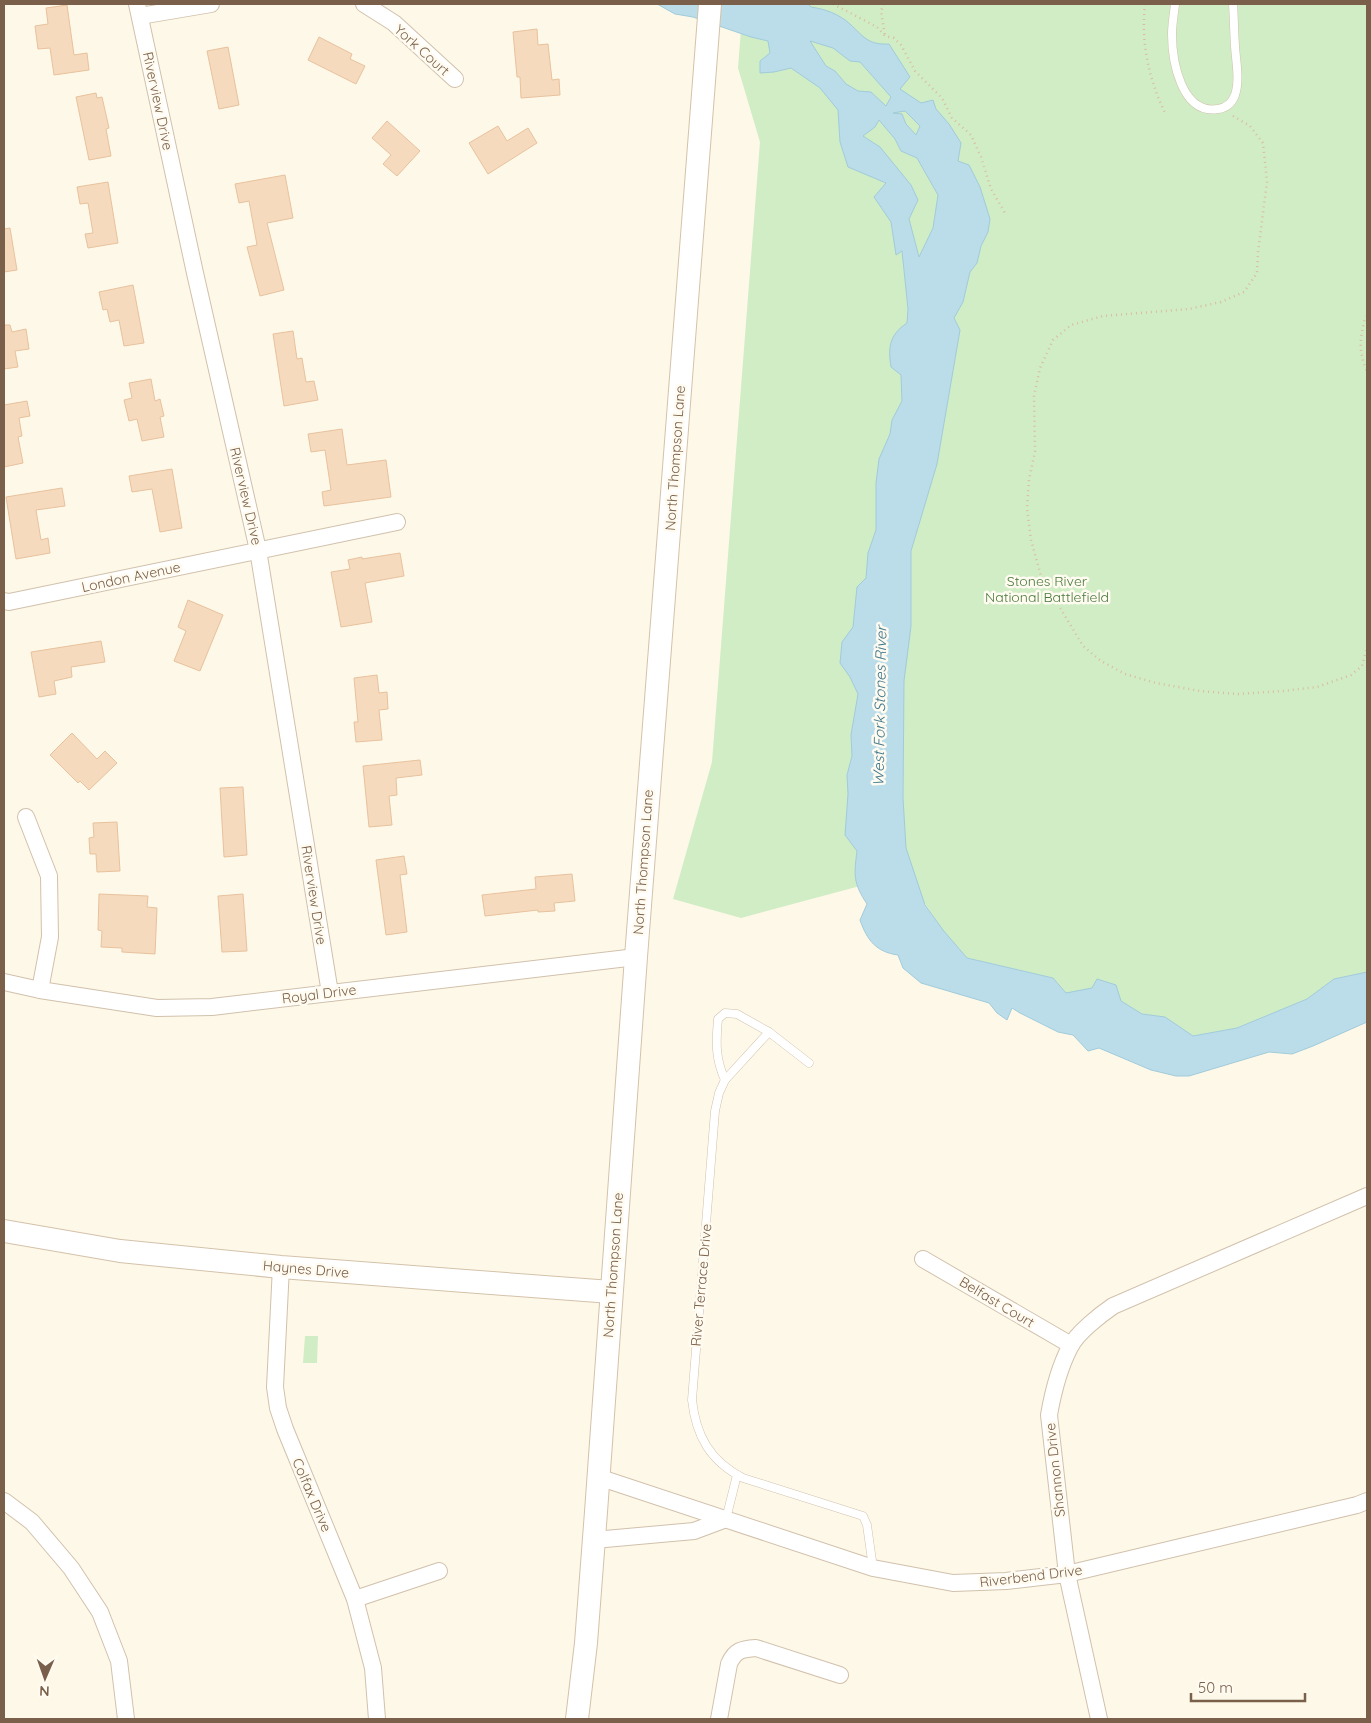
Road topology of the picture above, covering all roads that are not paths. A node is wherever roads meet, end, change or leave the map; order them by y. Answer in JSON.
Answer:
{"nodes":[{"id":1,"x":211,"y":4,"type":"edge"},
{"id":2,"x":364,"y":4,"type":"edge"},
{"id":3,"x":710,"y":4,"type":"edge"},
{"id":4,"x":1175,"y":4,"type":"edge"},
{"id":5,"x":1234,"y":4,"type":"edge"},
{"id":6,"x":138,"y":10,"type":"edge"},
{"id":7,"x":455,"y":79,"type":"dead end"},
{"id":8,"x":398,"y":522,"type":"dead end"},
{"id":9,"x":258,"y":550,"type":"junction"},
{"id":10,"x":4,"y":601,"type":"edge"},
{"id":11,"x":26,"y":817,"type":"dead end"},
{"id":12,"x":636,"y":957,"type":"junction"},
{"id":13,"x":4,"y":982,"type":"edge"},
{"id":14,"x":40,"y":990,"type":"junction"},
{"id":15,"x":330,"y":993,"type":"junction"},
{"id":16,"x":769,"y":1032,"type":"junction"},
{"id":17,"x":809,"y":1063,"type":"dead end"},
{"id":18,"x":725,"y":1080,"type":"junction"},
{"id":19,"x":1367,"y":1196,"type":"edge"},
{"id":20,"x":4,"y":1231,"type":"edge"},
{"id":21,"x":923,"y":1258,"type":"dead end"},
{"id":22,"x":281,"y":1267,"type":"junction"},
{"id":23,"x":611,"y":1292,"type":"junction"},
{"id":24,"x":1070,"y":1345,"type":"junction"},
{"id":25,"x":737,"y":1475,"type":"junction"},
{"id":26,"x":598,"y":1477,"type":"junction"},
{"id":27,"x":4,"y":1501,"type":"edge"},
{"id":28,"x":1367,"y":1501,"type":"edge"},
{"id":29,"x":726,"y":1520,"type":"junction"},
{"id":30,"x":594,"y":1540,"type":"junction"},
{"id":31,"x":873,"y":1568,"type":"junction"},
{"id":32,"x":439,"y":1571,"type":"dead end"},
{"id":33,"x":1067,"y":1574,"type":"junction"},
{"id":34,"x":355,"y":1599,"type":"junction"},
{"id":35,"x":840,"y":1675,"type":"dead end"},
{"id":36,"x":126,"y":1719,"type":"edge"},
{"id":37,"x":377,"y":1719,"type":"edge"},
{"id":38,"x":577,"y":1719,"type":"edge"},
{"id":39,"x":719,"y":1719,"type":"edge"},
{"id":40,"x":1099,"y":1719,"type":"edge"}],
"edges":[{"from":1,"to":6,"type":"street"},
{"from":2,"to":7,"type":"street","name":"York Court"},
{"from":3,"to":12,"type":"main road","name":"North Thompson Lane"},
{"from":4,"to":5,"type":"lane"},
{"from":6,"to":9,"type":"street","name":"Riverview Drive"},
{"from":8,"to":9,"type":"street","name":"London Avenue"},
{"from":9,"to":10,"type":"street","name":"London Avenue"},
{"from":9,"to":15,"type":"street","name":"Riverview Drive"},
{"from":11,"to":14,"type":"street"},
{"from":12,"to":15,"type":"street","name":"Royal Drive"},
{"from":12,"to":23,"type":"main road","name":"North Thompson Lane"},
{"from":13,"to":14,"type":"street","name":"Royal Drive"},
{"from":14,"to":15,"type":"street","name":"Royal Drive"},
{"from":16,"to":17,"type":"lane"},
{"from":16,"to":18,"type":"lane","name":"River Terrace Drive"},
{"from":16,"to":18,"type":"lane"},
{"from":18,"to":25,"type":"lane","name":"River Terrace Drive"},
{"from":19,"to":24,"type":"street","name":"Shannon Drive"},
{"from":20,"to":22,"type":"main road","name":"Haynes Drive"},
{"from":21,"to":24,"type":"street","name":"Belfast Court"},
{"from":22,"to":23,"type":"main road","name":"Haynes Drive"},
{"from":22,"to":34,"type":"street","name":"Colfax Drive"},
{"from":23,"to":26,"type":"main road","name":"North Thompson Lane"},
{"from":24,"to":33,"type":"street","name":"Shannon Drive"},
{"from":25,"to":29,"type":"lane"},
{"from":25,"to":31,"type":"lane","name":"River Terrace Drive"},
{"from":26,"to":29,"type":"street","name":"Riverbend Drive"},
{"from":26,"to":30,"type":"main road","name":"North Thompson Lane"},
{"from":27,"to":36,"type":"street"},
{"from":28,"to":33,"type":"street","name":"Riverbend Drive"},
{"from":29,"to":30,"type":"street"},
{"from":29,"to":31,"type":"street","name":"Riverbend Drive"},
{"from":30,"to":38,"type":"main road","name":"North Thompson Lane"},
{"from":31,"to":33,"type":"street","name":"Riverbend Drive"},
{"from":32,"to":34,"type":"street"},
{"from":33,"to":40,"type":"street","name":"Shannon Drive"},
{"from":34,"to":37,"type":"street","name":"Colfax Drive"},
{"from":35,"to":39,"type":"street"}]}
